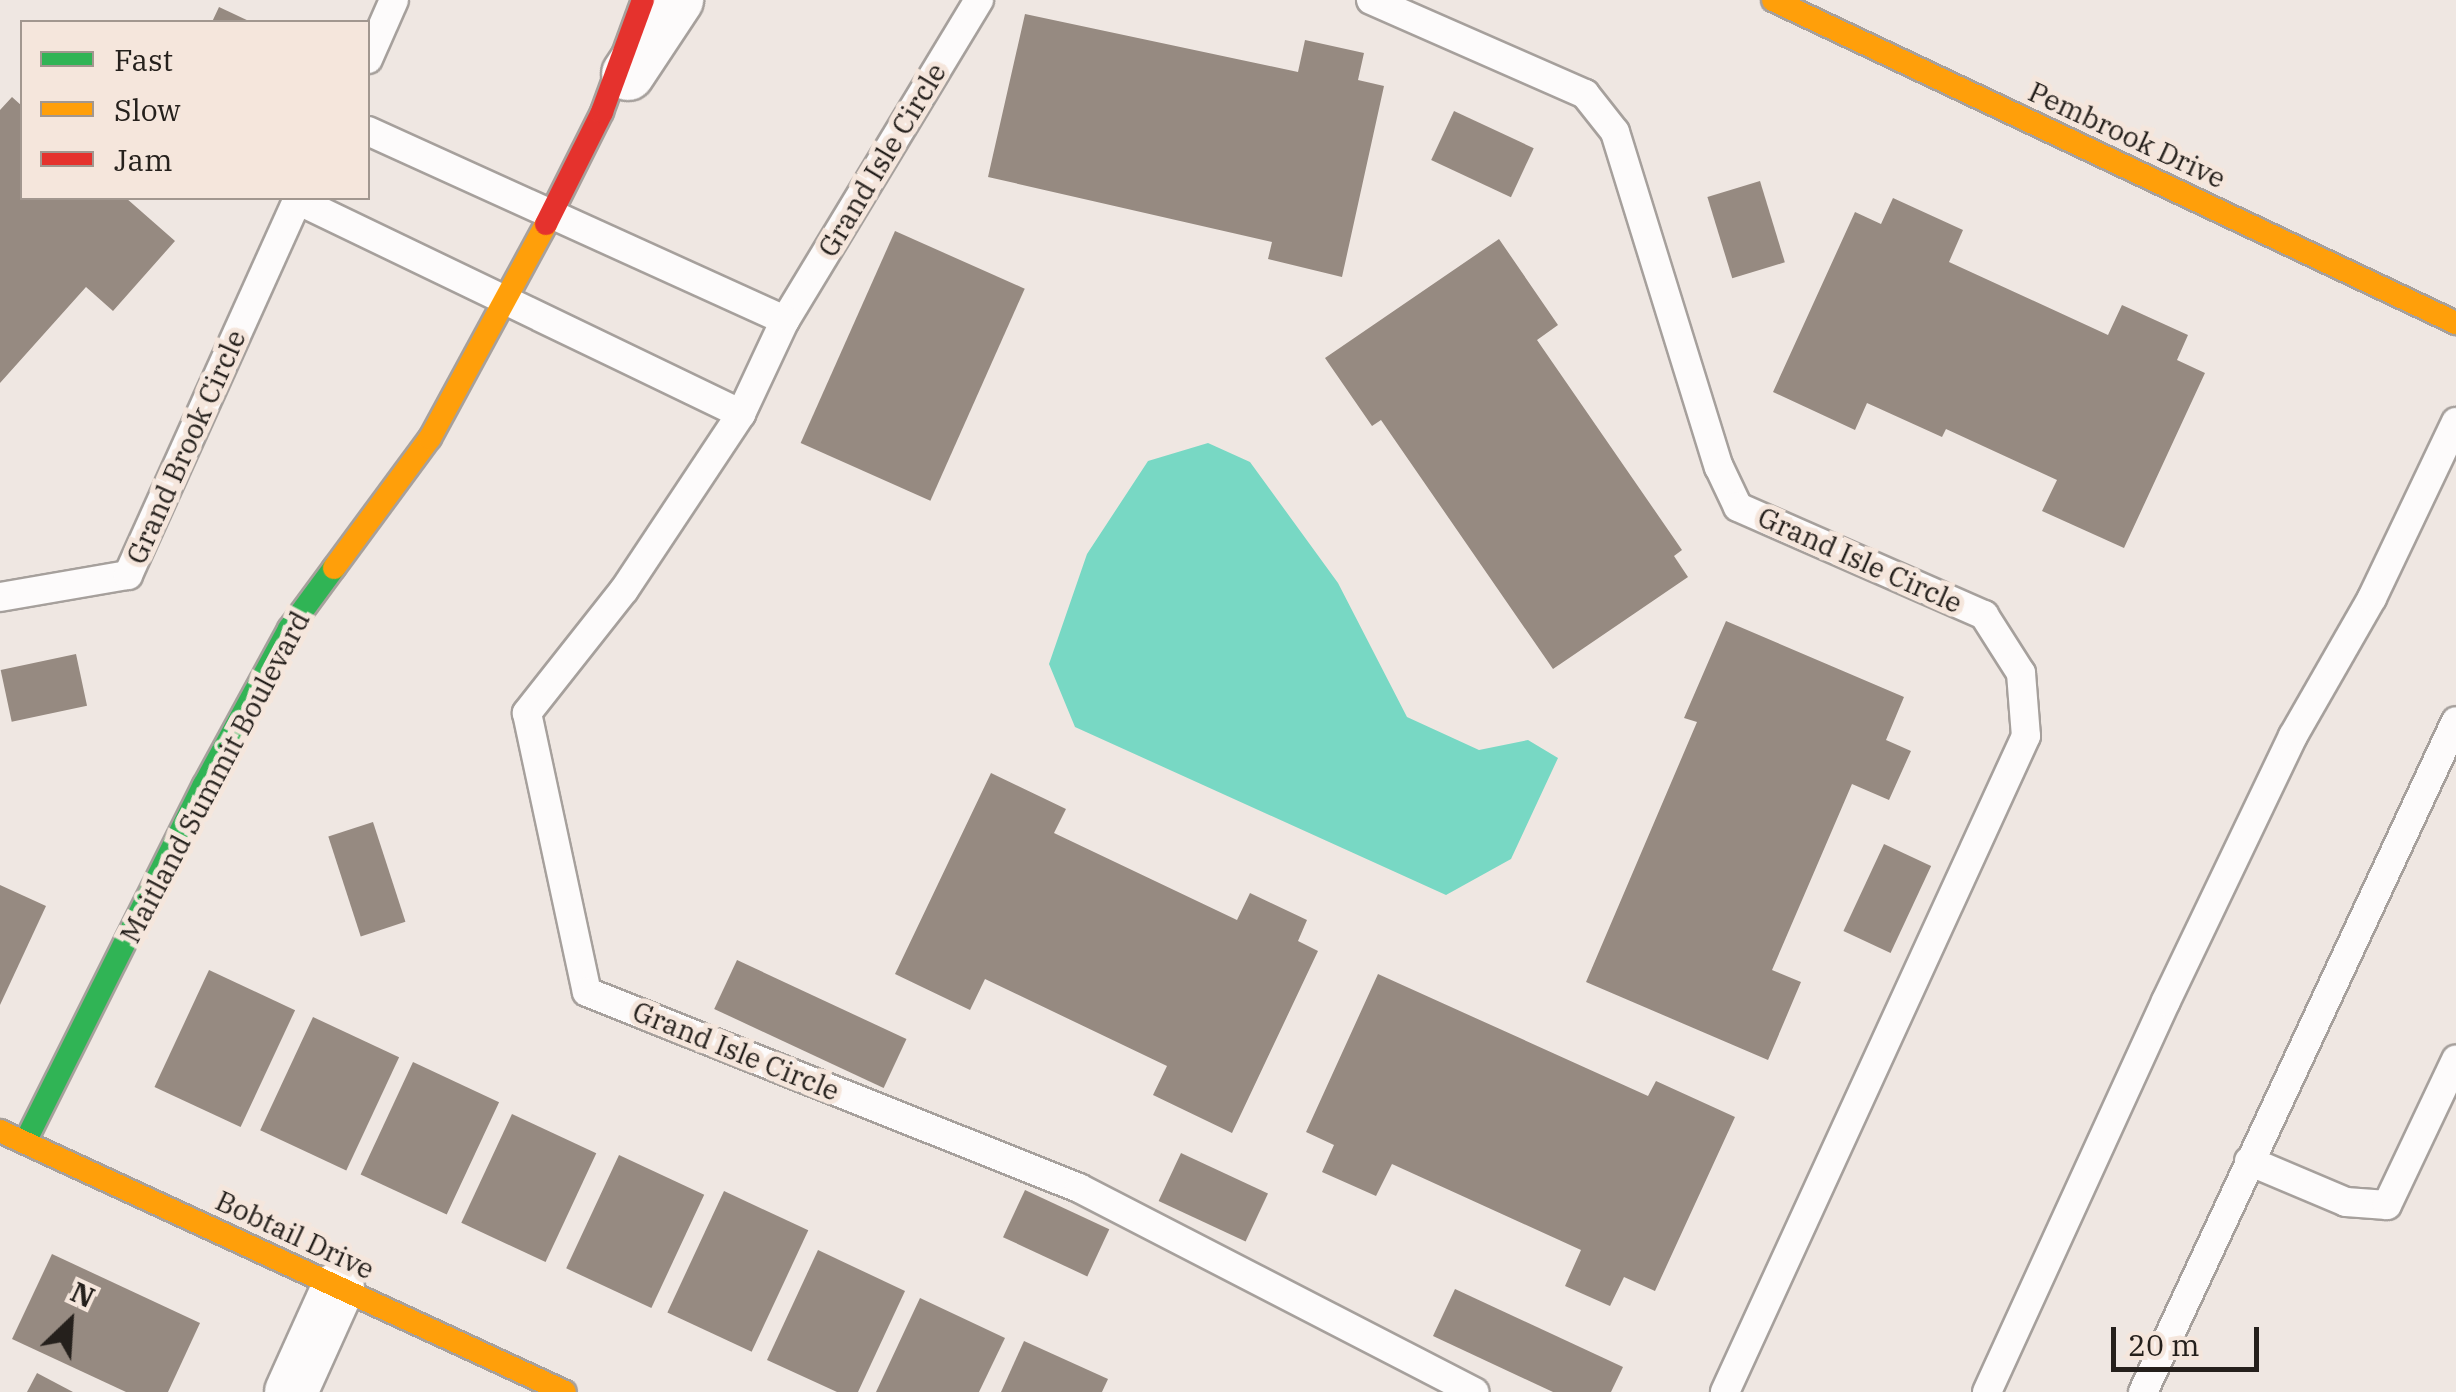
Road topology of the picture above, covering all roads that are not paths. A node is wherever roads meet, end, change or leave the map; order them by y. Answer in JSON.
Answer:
{"nodes":[{"id":1,"x":394,"y":0,"type":"edge"},
{"id":2,"x":643,"y":0,"type":"edge"},
{"id":3,"x":677,"y":0,"type":"edge"},
{"id":4,"x":979,"y":0,"type":"edge"},
{"id":5,"x":1372,"y":0,"type":"edge"},
{"id":6,"x":1772,"y":0,"type":"edge"},
{"id":7,"x":370,"y":54,"type":"edge"},
{"id":8,"x":602,"y":112,"type":"junction"},
{"id":9,"x":370,"y":132,"type":"edge"},
{"id":10,"x":297,"y":200,"type":"edge"},
{"id":11,"x":299,"y":200,"type":"edge"},
{"id":12,"x":556,"y":213,"type":"junction"},
{"id":13,"x":506,"y":305,"type":"junction"},
{"id":14,"x":784,"y":320,"type":"junction"},
{"id":15,"x":2456,"y":322,"type":"edge"},
{"id":16,"x":740,"y":414,"type":"junction"},
{"id":17,"x":2456,"y":422,"type":"edge"},
{"id":18,"x":0,"y":597,"type":"edge"},
{"id":19,"x":2456,"y":721,"type":"edge"},
{"id":20,"x":2456,"y":1060,"type":"edge"},
{"id":21,"x":0,"y":1131,"type":"edge"},
{"id":22,"x":25,"y":1142,"type":"junction"},
{"id":23,"x":2248,"y":1161,"type":"junction"},
{"id":24,"x":338,"y":1288,"type":"junction"},
{"id":25,"x":291,"y":1392,"type":"edge"},
{"id":26,"x":565,"y":1392,"type":"edge"},
{"id":27,"x":1474,"y":1392,"type":"edge"},
{"id":28,"x":1724,"y":1392,"type":"edge"},
{"id":29,"x":1987,"y":1392,"type":"edge"},
{"id":30,"x":2142,"y":1392,"type":"edge"}],
"edges":[{"from":1,"to":7,"type":"lane"},
{"from":2,"to":8,"type":"street","name":"Maitland Summit Boulevard"},
{"from":3,"to":8,"type":"street","name":"Maitland Summit Boulevard"},
{"from":4,"to":14,"type":"lane","name":"Grand Isle Circle"},
{"from":5,"to":28,"type":"lane","name":"Grand Isle Circle"},
{"from":6,"to":15,"type":"street","name":"Pembrook Drive"},
{"from":8,"to":12,"type":"street","name":"Maitland Summit Boulevard"},
{"from":9,"to":12,"type":"lane"},
{"from":10,"to":18,"type":"lane","name":"Grand Brook Circle"},
{"from":11,"to":13,"type":"lane","name":"Grand Brook Circle"},
{"from":12,"to":13,"type":"street","name":"Maitland Summit Boulevard"},
{"from":12,"to":14,"type":"lane"},
{"from":13,"to":16,"type":"lane"},
{"from":13,"to":22,"type":"street","name":"Maitland Summit Boulevard"},
{"from":14,"to":16,"type":"lane","name":"Grand Isle Circle"},
{"from":16,"to":27,"type":"lane","name":"Grand Isle Circle"},
{"from":17,"to":29,"type":"lane"},
{"from":19,"to":23,"type":"lane"},
{"from":20,"to":23,"type":"lane"},
{"from":21,"to":22,"type":"street","name":"Bobtail Drive"},
{"from":22,"to":24,"type":"street","name":"Bobtail Drive"},
{"from":23,"to":30,"type":"lane"},
{"from":24,"to":25,"type":"street"},
{"from":24,"to":26,"type":"street","name":"Bobtail Drive"}]}
